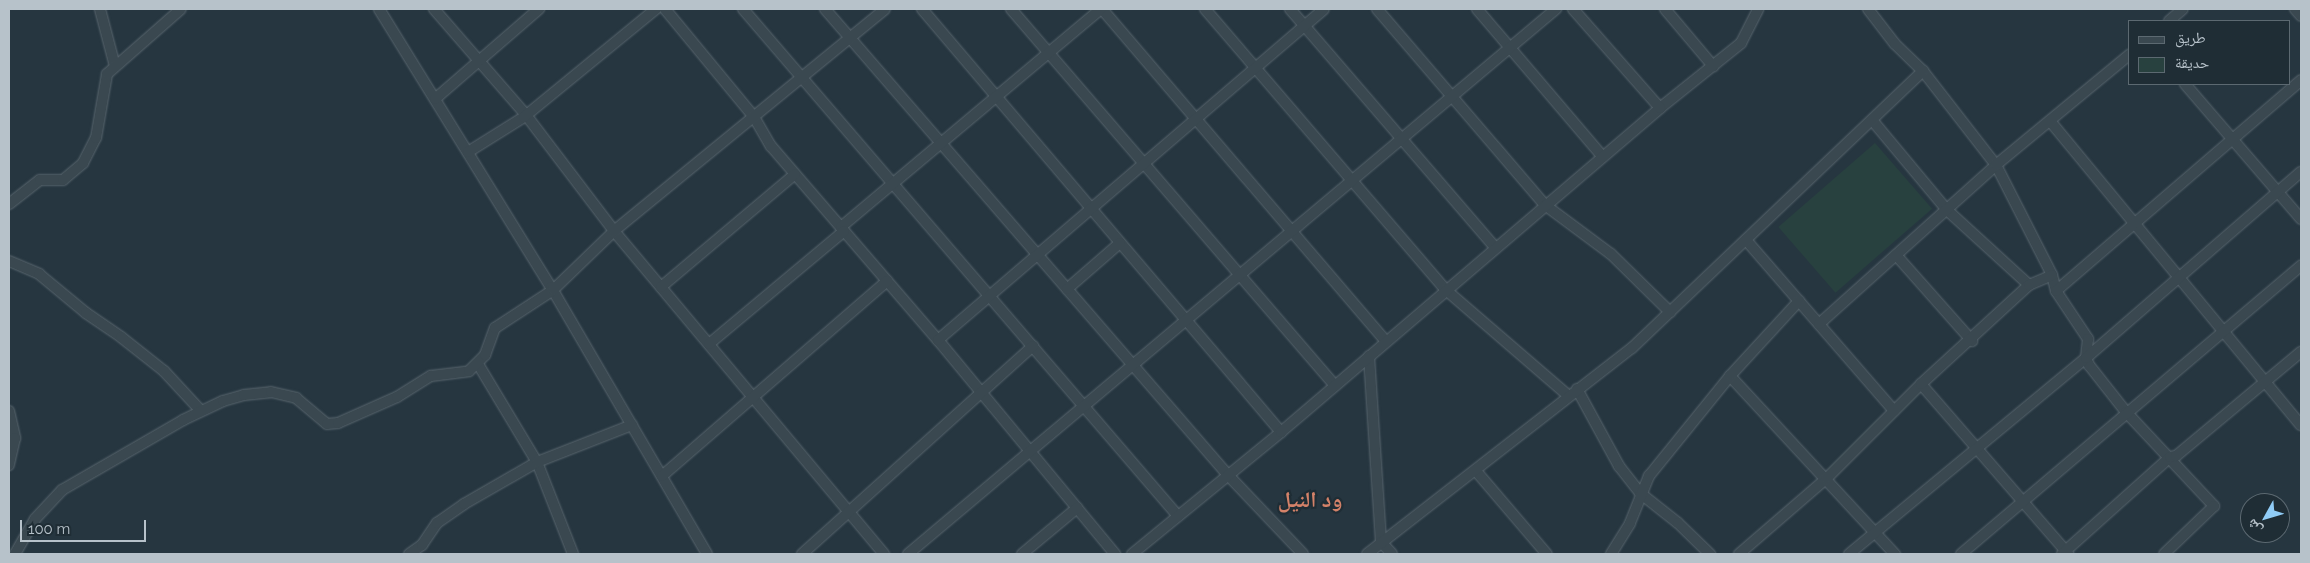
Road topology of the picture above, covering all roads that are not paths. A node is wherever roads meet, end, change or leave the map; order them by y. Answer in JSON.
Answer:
{"nodes":[{"id":1,"x":100,"y":9,"type":"edge"},
{"id":2,"x":181,"y":9,"type":"edge"},
{"id":3,"x":380,"y":9,"type":"edge"},
{"id":4,"x":434,"y":9,"type":"edge"},
{"id":5,"x":539,"y":9,"type":"edge"},
{"id":6,"x":656,"y":9,"type":"edge"},
{"id":7,"x":665,"y":9,"type":"edge"},
{"id":8,"x":743,"y":9,"type":"edge"},
{"id":9,"x":826,"y":9,"type":"edge"},
{"id":10,"x":885,"y":9,"type":"edge"},
{"id":11,"x":922,"y":9,"type":"edge"},
{"id":12,"x":1012,"y":9,"type":"edge"},
{"id":13,"x":1102,"y":9,"type":"edge"},
{"id":14,"x":1205,"y":9,"type":"edge"},
{"id":15,"x":1290,"y":9,"type":"edge"},
{"id":16,"x":1324,"y":9,"type":"edge"},
{"id":17,"x":1377,"y":9,"type":"edge"},
{"id":18,"x":1477,"y":9,"type":"edge"},
{"id":19,"x":1556,"y":9,"type":"edge"},
{"id":20,"x":1573,"y":9,"type":"edge"},
{"id":21,"x":1665,"y":9,"type":"edge"},
{"id":22,"x":1758,"y":9,"type":"edge"},
{"id":23,"x":1868,"y":9,"type":"edge"},
{"id":24,"x":2184,"y":9,"type":"edge"},
{"id":25,"x":2295,"y":9,"type":"edge"},
{"id":26,"x":2301,"y":16,"type":"edge"},
{"id":27,"x":2170,"y":20,"type":"edge"},
{"id":28,"x":1305,"y":26,"type":"junction"},
{"id":29,"x":850,"y":38,"type":"junction"},
{"id":30,"x":1510,"y":48,"type":"junction"},
{"id":31,"x":1049,"y":52,"type":"junction"},
{"id":32,"x":2128,"y":56,"type":"edge"},
{"id":33,"x":479,"y":61,"type":"junction"},
{"id":34,"x":115,"y":66,"type":"junction"},
{"id":35,"x":1713,"y":66,"type":"junction"},
{"id":36,"x":1256,"y":68,"type":"junction"},
{"id":37,"x":1924,"y":71,"type":"junction"},
{"id":38,"x":802,"y":77,"type":"junction"},
{"id":39,"x":2301,"y":80,"type":"edge"},
{"id":40,"x":2186,"y":85,"type":"edge"},
{"id":41,"x":996,"y":96,"type":"junction"},
{"id":42,"x":1452,"y":96,"type":"junction"},
{"id":43,"x":435,"y":99,"type":"junction"},
{"id":44,"x":1660,"y":108,"type":"junction"},
{"id":45,"x":526,"y":116,"type":"junction"},
{"id":46,"x":754,"y":117,"type":"junction"},
{"id":47,"x":1196,"y":119,"type":"junction"},
{"id":48,"x":1872,"y":120,"type":"junction"},
{"id":49,"x":2050,"y":121,"type":"junction"},
{"id":50,"x":1402,"y":138,"type":"junction"},
{"id":51,"x":2232,"y":139,"type":"junction"},
{"id":52,"x":941,"y":143,"type":"junction"},
{"id":53,"x":468,"y":152,"type":"junction"},
{"id":54,"x":1603,"y":157,"type":"junction"},
{"id":55,"x":1144,"y":164,"type":"junction"},
{"id":56,"x":1996,"y":165,"type":"junction"},
{"id":57,"x":2301,"y":172,"type":"edge"},
{"id":58,"x":795,"y":174,"type":"junction"},
{"id":59,"x":1352,"y":181,"type":"junction"},
{"id":60,"x":894,"y":182,"type":"junction"},
{"id":61,"x":2278,"y":192,"type":"junction"},
{"id":62,"x":9,"y":204,"type":"edge"},
{"id":63,"x":1544,"y":205,"type":"junction"},
{"id":64,"x":1092,"y":209,"type":"junction"},
{"id":65,"x":1947,"y":210,"type":"junction"},
{"id":66,"x":2301,"y":219,"type":"edge"},
{"id":67,"x":2133,"y":221,"type":"junction"},
{"id":68,"x":842,"y":229,"type":"junction"},
{"id":69,"x":614,"y":231,"type":"junction"},
{"id":70,"x":1292,"y":231,"type":"junction"},
{"id":71,"x":1746,"y":240,"type":"junction"},
{"id":72,"x":1120,"y":243,"type":"junction"},
{"id":73,"x":1495,"y":247,"type":"junction"},
{"id":74,"x":1038,"y":255,"type":"junction"},
{"id":75,"x":1896,"y":255,"type":"junction"},
{"id":76,"x":9,"y":261,"type":"edge"},
{"id":77,"x":2301,"y":266,"type":"edge"},
{"id":78,"x":2052,"y":275,"type":"junction"},
{"id":79,"x":1240,"y":276,"type":"junction"},
{"id":80,"x":2178,"y":276,"type":"junction"},
{"id":81,"x":887,"y":281,"type":"junction"},
{"id":82,"x":2030,"y":285,"type":"junction"},
{"id":83,"x":661,"y":287,"type":"junction"},
{"id":84,"x":1067,"y":289,"type":"junction"},
{"id":85,"x":553,"y":290,"type":"junction"},
{"id":86,"x":1446,"y":290,"type":"junction"},
{"id":87,"x":2056,"y":291,"type":"junction"},
{"id":88,"x":990,"y":296,"type":"junction"},
{"id":89,"x":1799,"y":301,"type":"junction"},
{"id":90,"x":1670,"y":312,"type":"junction"},
{"id":91,"x":1186,"y":321,"type":"junction"},
{"id":92,"x":1819,"y":324,"type":"junction"},
{"id":93,"x":2224,"y":331,"type":"junction"},
{"id":94,"x":938,"y":340,"type":"junction"},
{"id":95,"x":1972,"y":341,"type":"junction"},
{"id":96,"x":1386,"y":342,"type":"junction"},
{"id":97,"x":708,"y":344,"type":"junction"},
{"id":98,"x":1033,"y":346,"type":"junction"},
{"id":99,"x":2301,"y":352,"type":"edge"},
{"id":100,"x":1369,"y":356,"type":"junction"},
{"id":101,"x":2086,"y":358,"type":"junction"},
{"id":102,"x":478,"y":364,"type":"junction"},
{"id":103,"x":1133,"y":366,"type":"junction"},
{"id":104,"x":1730,"y":376,"type":"junction"},
{"id":105,"x":2266,"y":382,"type":"junction"},
{"id":106,"x":1921,"y":384,"type":"junction"},
{"id":107,"x":1334,"y":386,"type":"junction"},
{"id":108,"x":1577,"y":389,"type":"junction"},
{"id":109,"x":981,"y":392,"type":"junction"},
{"id":110,"x":1569,"y":396,"type":"junction"},
{"id":111,"x":753,"y":398,"type":"junction"},
{"id":112,"x":1085,"y":407,"type":"junction"},
{"id":113,"x":9,"y":411,"type":"edge"},
{"id":114,"x":201,"y":411,"type":"junction"},
{"id":115,"x":1894,"y":411,"type":"junction"},
{"id":116,"x":2126,"y":412,"type":"junction"},
{"id":117,"x":632,"y":425,"type":"junction"},
{"id":118,"x":2301,"y":425,"type":"edge"},
{"id":119,"x":1281,"y":432,"type":"junction"},
{"id":120,"x":1976,"y":448,"type":"junction"},
{"id":121,"x":1030,"y":453,"type":"junction"},
{"id":122,"x":2170,"y":458,"type":"junction"},
{"id":123,"x":537,"y":462,"type":"junction"},
{"id":124,"x":9,"y":465,"type":"edge"},
{"id":125,"x":1476,"y":471,"type":"junction"},
{"id":126,"x":1228,"y":475,"type":"junction"},
{"id":127,"x":662,"y":476,"type":"junction"},
{"id":128,"x":1826,"y":479,"type":"junction"},
{"id":129,"x":1640,"y":493,"type":"junction"},
{"id":130,"x":2022,"y":502,"type":"junction"},
{"id":131,"x":1077,"y":508,"type":"junction"},
{"id":132,"x":849,"y":513,"type":"junction"},
{"id":133,"x":1178,"y":516,"type":"junction"},
{"id":134,"x":1876,"y":532,"type":"junction"},
{"id":135,"x":1381,"y":542,"type":"junction"},
{"id":136,"x":2065,"y":553,"type":"edge"},
{"id":137,"x":15,"y":554,"type":"edge"},
{"id":138,"x":409,"y":554,"type":"edge"},
{"id":139,"x":573,"y":554,"type":"edge"},
{"id":140,"x":707,"y":554,"type":"edge"},
{"id":141,"x":802,"y":554,"type":"edge"},
{"id":142,"x":884,"y":554,"type":"edge"},
{"id":143,"x":908,"y":554,"type":"edge"},
{"id":144,"x":1022,"y":554,"type":"edge"},
{"id":145,"x":1115,"y":554,"type":"edge"},
{"id":146,"x":1132,"y":554,"type":"edge"},
{"id":147,"x":1302,"y":554,"type":"edge"},
{"id":148,"x":1366,"y":554,"type":"edge"},
{"id":149,"x":1392,"y":554,"type":"edge"},
{"id":150,"x":1547,"y":554,"type":"edge"},
{"id":151,"x":1611,"y":554,"type":"edge"},
{"id":152,"x":1710,"y":554,"type":"edge"},
{"id":153,"x":1739,"y":554,"type":"edge"},
{"id":154,"x":1849,"y":554,"type":"edge"},
{"id":155,"x":1895,"y":554,"type":"edge"},
{"id":156,"x":1961,"y":554,"type":"edge"},
{"id":157,"x":2164,"y":554,"type":"edge"}],
"edges":[{"from":1,"to":34,"type":"street"},
{"from":2,"to":34,"type":"street"},
{"from":3,"to":43,"type":"street"},
{"from":4,"to":33,"type":"street"},
{"from":5,"to":33,"type":"street"},
{"from":6,"to":45,"type":"street"},
{"from":7,"to":46,"type":"street"},
{"from":8,"to":38,"type":"street"},
{"from":9,"to":29,"type":"street"},
{"from":10,"to":29,"type":"street"},
{"from":11,"to":41,"type":"street"},
{"from":12,"to":31,"type":"street"},
{"from":13,"to":31,"type":"street"},
{"from":13,"to":47,"type":"street"},
{"from":14,"to":36,"type":"street"},
{"from":15,"to":28,"type":"street"},
{"from":16,"to":28,"type":"street"},
{"from":17,"to":42,"type":"street"},
{"from":18,"to":30,"type":"street"},
{"from":19,"to":30,"type":"street"},
{"from":20,"to":44,"type":"street"},
{"from":21,"to":35,"type":"street"},
{"from":22,"to":35,"type":"street"},
{"from":23,"to":37,"type":"street"},
{"from":24,"to":27,"type":"street"},
{"from":25,"to":26,"type":"street"},
{"from":28,"to":36,"type":"street"},
{"from":28,"to":50,"type":"street"},
{"from":29,"to":38,"type":"street"},
{"from":29,"to":52,"type":"street"},
{"from":30,"to":42,"type":"street"},
{"from":30,"to":54,"type":"street"},
{"from":31,"to":41,"type":"street"},
{"from":31,"to":55,"type":"street"},
{"from":32,"to":49,"type":"street"},
{"from":33,"to":43,"type":"street"},
{"from":33,"to":45,"type":"street"},
{"from":34,"to":62,"type":"street"},
{"from":35,"to":44,"type":"street"},
{"from":36,"to":47,"type":"street"},
{"from":36,"to":59,"type":"street"},
{"from":37,"to":48,"type":"street"},
{"from":37,"to":56,"type":"street"},
{"from":38,"to":46,"type":"street"},
{"from":38,"to":60,"type":"street"},
{"from":39,"to":51,"type":"street"},
{"from":40,"to":51,"type":"street"},
{"from":41,"to":52,"type":"street"},
{"from":41,"to":64,"type":"street"},
{"from":42,"to":50,"type":"street"},
{"from":42,"to":63,"type":"street"},
{"from":43,"to":53,"type":"street"},
{"from":44,"to":54,"type":"street"},
{"from":45,"to":53,"type":"street"},
{"from":45,"to":69,"type":"street"},
{"from":46,"to":58,"type":"street"},
{"from":46,"to":69,"type":"street"},
{"from":47,"to":55,"type":"street"},
{"from":47,"to":70,"type":"street"},
{"from":48,"to":65,"type":"street"},
{"from":48,"to":71,"type":"street"},
{"from":49,"to":56,"type":"street"},
{"from":49,"to":67,"type":"street"},
{"from":50,"to":59,"type":"street"},
{"from":50,"to":73,"type":"street"},
{"from":51,"to":61,"type":"street"},
{"from":51,"to":67,"type":"street"},
{"from":52,"to":60,"type":"street"},
{"from":52,"to":74,"type":"street"},
{"from":53,"to":85,"type":"street"},
{"from":54,"to":63,"type":"street"},
{"from":55,"to":64,"type":"street"},
{"from":55,"to":79,"type":"street"},
{"from":56,"to":65,"type":"street"},
{"from":56,"to":78,"type":"street"},
{"from":57,"to":61,"type":"street"},
{"from":58,"to":68,"type":"street"},
{"from":58,"to":83,"type":"street"},
{"from":59,"to":70,"type":"street"},
{"from":59,"to":86,"type":"street"},
{"from":60,"to":68,"type":"street"},
{"from":60,"to":88,"type":"street"},
{"from":61,"to":66,"type":"street"},
{"from":61,"to":80,"type":"street"},
{"from":63,"to":73,"type":"street"},
{"from":63,"to":90,"type":"street"},
{"from":64,"to":72,"type":"street"},
{"from":64,"to":74,"type":"street"},
{"from":65,"to":75,"type":"street"},
{"from":65,"to":82,"type":"street"},
{"from":67,"to":80,"type":"street"},
{"from":67,"to":87,"type":"street"},
{"from":68,"to":81,"type":"street"},
{"from":68,"to":97,"type":"street"},
{"from":69,"to":83,"type":"street"},
{"from":69,"to":85,"type":"street"},
{"from":70,"to":79,"type":"street"},
{"from":70,"to":96,"type":"street"},
{"from":71,"to":89,"type":"street"},
{"from":71,"to":90,"type":"street"},
{"from":72,"to":84,"type":"street"},
{"from":72,"to":91,"type":"street"},
{"from":73,"to":86,"type":"street"},
{"from":74,"to":84,"type":"street"},
{"from":74,"to":88,"type":"street"},
{"from":75,"to":92,"type":"street"},
{"from":75,"to":95,"type":"street"},
{"from":76,"to":114,"type":"street"},
{"from":77,"to":93,"type":"street"},
{"from":78,"to":82,"type":"street"},
{"from":78,"to":87,"type":"street"},
{"from":79,"to":91,"type":"street"},
{"from":79,"to":107,"type":"street"},
{"from":80,"to":93,"type":"street"},
{"from":80,"to":101,"type":"street"},
{"from":81,"to":94,"type":"street"},
{"from":81,"to":111,"type":"street"},
{"from":82,"to":95,"type":"street"},
{"from":83,"to":97,"type":"street"},
{"from":84,"to":103,"type":"street"},
{"from":85,"to":102,"type":"street"},
{"from":85,"to":117,"type":"street"},
{"from":86,"to":96,"type":"street"},
{"from":86,"to":110,"type":"street"},
{"from":87,"to":101,"type":"street"},
{"from":88,"to":94,"type":"street"},
{"from":88,"to":98,"type":"street"},
{"from":89,"to":92,"type":"street"},
{"from":89,"to":104,"type":"street"},
{"from":90,"to":108,"type":"street"},
{"from":91,"to":103,"type":"street"},
{"from":91,"to":119,"type":"street"},
{"from":92,"to":115,"type":"street"},
{"from":93,"to":105,"type":"street"},
{"from":93,"to":116,"type":"street"},
{"from":94,"to":109,"type":"street"},
{"from":95,"to":106,"type":"street"},
{"from":96,"to":100,"type":"street"},
{"from":97,"to":111,"type":"street"},
{"from":98,"to":109,"type":"street"},
{"from":98,"to":112,"type":"street"},
{"from":99,"to":105,"type":"street"},
{"from":100,"to":107,"type":"street"},
{"from":100,"to":135,"type":"street"},
{"from":101,"to":116,"type":"street"},
{"from":101,"to":120,"type":"street"},
{"from":102,"to":114,"type":"street"},
{"from":102,"to":123,"type":"street"},
{"from":103,"to":112,"type":"street"},
{"from":103,"to":126,"type":"street"},
{"from":104,"to":128,"type":"street"},
{"from":104,"to":129,"type":"street"},
{"from":105,"to":118,"type":"street"},
{"from":105,"to":122,"type":"street"},
{"from":106,"to":115,"type":"street"},
{"from":106,"to":120,"type":"street"},
{"from":107,"to":119,"type":"street"},
{"from":108,"to":110,"type":"street"},
{"from":108,"to":129,"type":"street"},
{"from":109,"to":121,"type":"street"},
{"from":109,"to":132,"type":"street"},
{"from":110,"to":125,"type":"street"},
{"from":111,"to":127,"type":"street"},
{"from":111,"to":132,"type":"street"},
{"from":112,"to":121,"type":"street"},
{"from":112,"to":133,"type":"street"},
{"from":113,"to":124,"type":"street"},
{"from":114,"to":137,"type":"street"},
{"from":115,"to":128,"type":"street"},
{"from":116,"to":122,"type":"street"},
{"from":116,"to":130,"type":"street"},
{"from":117,"to":123,"type":"street"},
{"from":117,"to":127,"type":"street"},
{"from":119,"to":126,"type":"street"},
{"from":120,"to":130,"type":"street"},
{"from":120,"to":134,"type":"street"},
{"from":121,"to":131,"type":"street"},
{"from":121,"to":143,"type":"street"},
{"from":122,"to":136,"type":"street"},
{"from":122,"to":157,"type":"street"},
{"from":123,"to":138,"type":"street"},
{"from":123,"to":139,"type":"street"},
{"from":125,"to":135,"type":"street"},
{"from":125,"to":150,"type":"street"},
{"from":126,"to":133,"type":"street"},
{"from":126,"to":147,"type":"street"},
{"from":127,"to":140,"type":"street"},
{"from":128,"to":134,"type":"street"},
{"from":128,"to":153,"type":"street"},
{"from":129,"to":151,"type":"street"},
{"from":129,"to":152,"type":"street"},
{"from":130,"to":136,"type":"street"},
{"from":130,"to":156,"type":"street"},
{"from":131,"to":144,"type":"street"},
{"from":131,"to":145,"type":"street"},
{"from":132,"to":141,"type":"street"},
{"from":132,"to":142,"type":"street"},
{"from":133,"to":146,"type":"street"},
{"from":134,"to":154,"type":"street"},
{"from":134,"to":155,"type":"street"},
{"from":135,"to":148,"type":"street"},
{"from":135,"to":149,"type":"street"}]}
